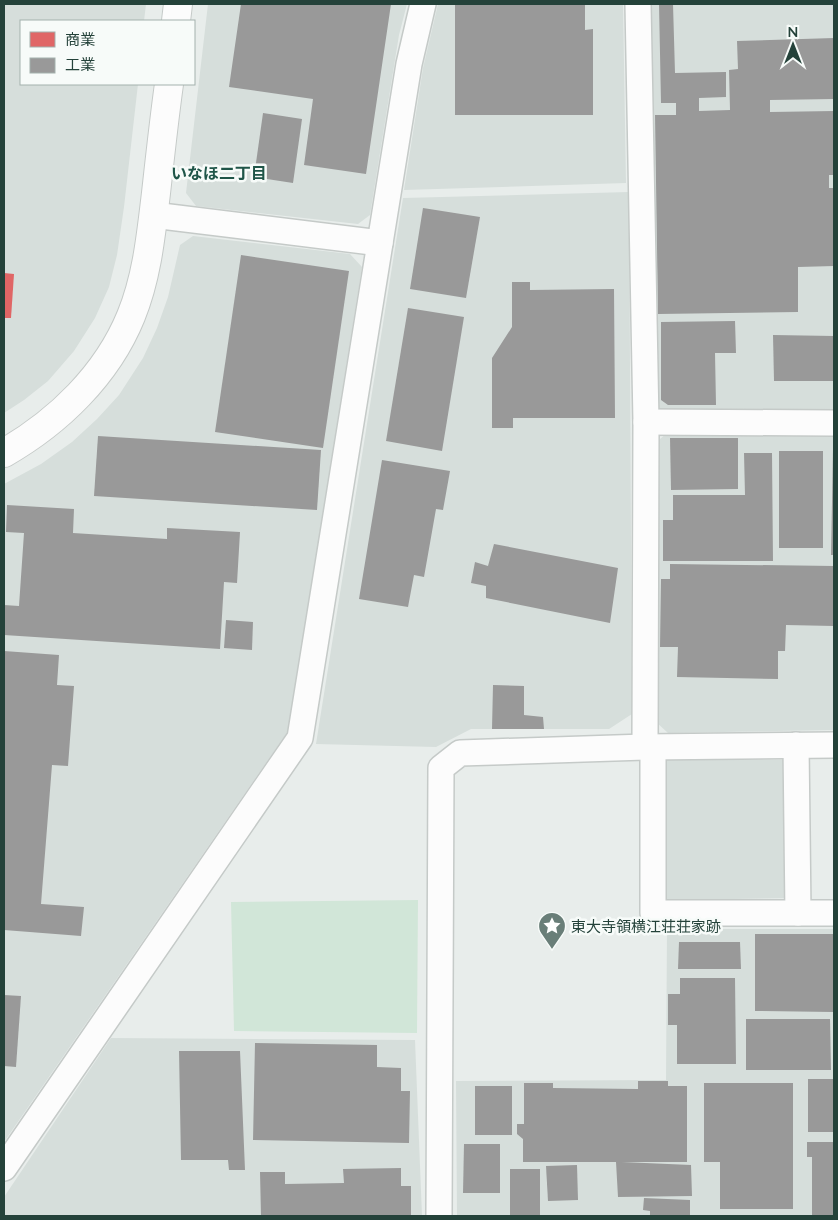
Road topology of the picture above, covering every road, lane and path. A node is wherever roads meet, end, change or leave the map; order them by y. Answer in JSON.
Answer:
{"nodes":[{"id":1,"x":178,"y":4,"type":"edge"},
{"id":2,"x":423,"y":4,"type":"edge"},
{"id":3,"x":638,"y":4,"type":"edge"},
{"id":4,"x":176,"y":20,"type":"edge"},
{"id":5,"x":169,"y":85,"type":"edge"},
{"id":6,"x":153,"y":215,"type":"junction"},
{"id":7,"x":380,"y":243,"type":"junction"},
{"id":8,"x":646,"y":422,"type":"junction"},
{"id":9,"x":834,"y":423,"type":"edge"},
{"id":10,"x":4,"y":453,"type":"edge"},
{"id":11,"x":796,"y":745,"type":"junction"},
{"id":12,"x":834,"y":745,"type":"edge"},
{"id":13,"x":649,"y":747,"type":"junction"},
{"id":14,"x":798,"y":913,"type":"junction"},
{"id":15,"x":834,"y":913,"type":"edge"},
{"id":16,"x":4,"y":1168,"type":"edge"},
{"id":17,"x":440,"y":1216,"type":"edge"}],
"edges":[{"from":1,"to":4,"type":"street"},
{"from":2,"to":7,"type":"street"},
{"from":3,"to":8,"type":"street"},
{"from":5,"to":6,"type":"street"},
{"from":6,"to":7,"type":"street"},
{"from":6,"to":10,"type":"street"},
{"from":7,"to":16,"type":"street"},
{"from":8,"to":9,"type":"street"},
{"from":8,"to":13,"type":"street"},
{"from":11,"to":12,"type":"street"},
{"from":11,"to":13,"type":"street"},
{"from":11,"to":14,"type":"street"},
{"from":13,"to":14,"type":"street"},
{"from":13,"to":17,"type":"street"},
{"from":14,"to":15,"type":"street"}]}
